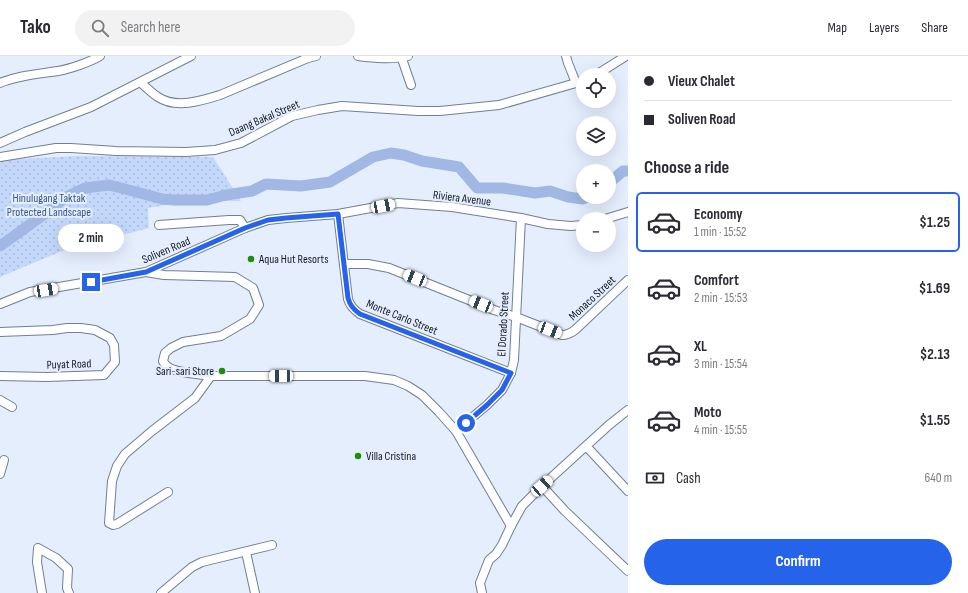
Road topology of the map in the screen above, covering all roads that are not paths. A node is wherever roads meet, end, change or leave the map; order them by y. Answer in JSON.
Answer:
{"nodes":[{"id":1,"x":100,"y":56,"type":"edge"},
{"id":2,"x":191,"y":56,"type":"edge"},
{"id":3,"x":316,"y":56,"type":"edge"},
{"id":4,"x":358,"y":56,"type":"edge"},
{"id":5,"x":404,"y":56,"type":"edge"},
{"id":6,"x":566,"y":56,"type":"edge"},
{"id":7,"x":626,"y":56,"type":"edge"},
{"id":8,"x":607,"y":68,"type":"edge"},
{"id":9,"x":576,"y":76,"type":"edge"},
{"id":10,"x":141,"y":82,"type":"junction"},
{"id":11,"x":0,"y":83,"type":"edge"},
{"id":12,"x":576,"y":83,"type":"edge"},
{"id":13,"x":411,"y":85,"type":"dead end"},
{"id":14,"x":0,"y":143,"type":"edge"},
{"id":15,"x":0,"y":157,"type":"edge"},
{"id":16,"x":628,"y":212,"type":"edge"},
{"id":17,"x":338,"y":214,"type":"junction"},
{"id":18,"x":616,"y":216,"type":"edge"},
{"id":19,"x":522,"y":218,"type":"junction"},
{"id":20,"x":159,"y":225,"type":"dead end"},
{"id":21,"x":576,"y":226,"type":"edge"},
{"id":22,"x":245,"y":228,"type":"junction"},
{"id":23,"x":344,"y":264,"type":"junction"},
{"id":24,"x":146,"y":272,"type":"junction"},
{"id":25,"x":628,"y":280,"type":"edge"},
{"id":26,"x":0,"y":304,"type":"edge"},
{"id":27,"x":516,"y":317,"type":"junction"},
{"id":28,"x":0,"y":332,"type":"edge"},
{"id":29,"x":511,"y":373,"type":"junction"},
{"id":30,"x":0,"y":376,"type":"edge"},
{"id":31,"x":211,"y":376,"type":"junction"},
{"id":32,"x":0,"y":400,"type":"edge"},
{"id":33,"x":12,"y":407,"type":"dead end"},
{"id":34,"x":628,"y":410,"type":"edge"},
{"id":35,"x":456,"y":431,"type":"junction"},
{"id":36,"x":586,"y":446,"type":"junction"},
{"id":37,"x":4,"y":460,"type":"dead end"},
{"id":38,"x":0,"y":474,"type":"edge"},
{"id":39,"x":542,"y":486,"type":"junction"},
{"id":40,"x":628,"y":491,"type":"edge"},
{"id":41,"x":168,"y":492,"type":"dead end"},
{"id":42,"x":511,"y":526,"type":"junction"},
{"id":43,"x":272,"y":545,"type":"dead end"},
{"id":44,"x":246,"y":552,"type":"junction"},
{"id":45,"x":628,"y":571,"type":"edge"},
{"id":46,"x":42,"y":593,"type":"edge"},
{"id":47,"x":69,"y":593,"type":"edge"},
{"id":48,"x":162,"y":593,"type":"edge"},
{"id":49,"x":256,"y":593,"type":"edge"},
{"id":50,"x":482,"y":593,"type":"edge"}],
"edges":[{"from":1,"to":11,"type":"street"},
{"from":2,"to":10,"type":"street"},
{"from":3,"to":10,"type":"street"},
{"from":4,"to":5,"type":"street"},
{"from":5,"to":13,"type":"street"},
{"from":6,"to":9,"type":"street"},
{"from":7,"to":8,"type":"street"},
{"from":10,"to":14,"type":"street"},
{"from":12,"to":15,"type":"street","name":"Daang Bakal Street"},
{"from":16,"to":18,"type":"street"},
{"from":17,"to":19,"type":"street","name":"Riviera Avenue"},
{"from":17,"to":22,"type":"street","name":"Soliven Road"},
{"from":17,"to":23,"type":"street","name":"Monte Carlo Street"},
{"from":19,"to":21,"type":"street","name":"Riviera Avenue"},
{"from":19,"to":27,"type":"street","name":"El Dorado Street"},
{"from":20,"to":22,"type":"street"},
{"from":22,"to":24,"type":"street","name":"Soliven Road"},
{"from":23,"to":27,"type":"street","name":"Monaco Street"},
{"from":23,"to":29,"type":"street","name":"Monte Carlo Street"},
{"from":24,"to":26,"type":"street","name":"Soliven Road"},
{"from":24,"to":31,"type":"street"},
{"from":25,"to":27,"type":"street","name":"Monaco Street"},
{"from":27,"to":29,"type":"street","name":"El Dorado Street"},
{"from":28,"to":30,"type":"street","name":"Puyat Road"},
{"from":29,"to":35,"type":"street","name":"El Dorado Street"},
{"from":31,"to":35,"type":"street"},
{"from":31,"to":41,"type":"street"},
{"from":32,"to":33,"type":"street"},
{"from":34,"to":36,"type":"street"},
{"from":35,"to":42,"type":"street"},
{"from":36,"to":39,"type":"street"},
{"from":36,"to":40,"type":"street"},
{"from":37,"to":38,"type":"street"},
{"from":39,"to":42,"type":"street"},
{"from":39,"to":45,"type":"street"},
{"from":42,"to":50,"type":"street"},
{"from":43,"to":44,"type":"street"},
{"from":44,"to":48,"type":"street"},
{"from":44,"to":49,"type":"street"},
{"from":46,"to":47,"type":"street"}]}
